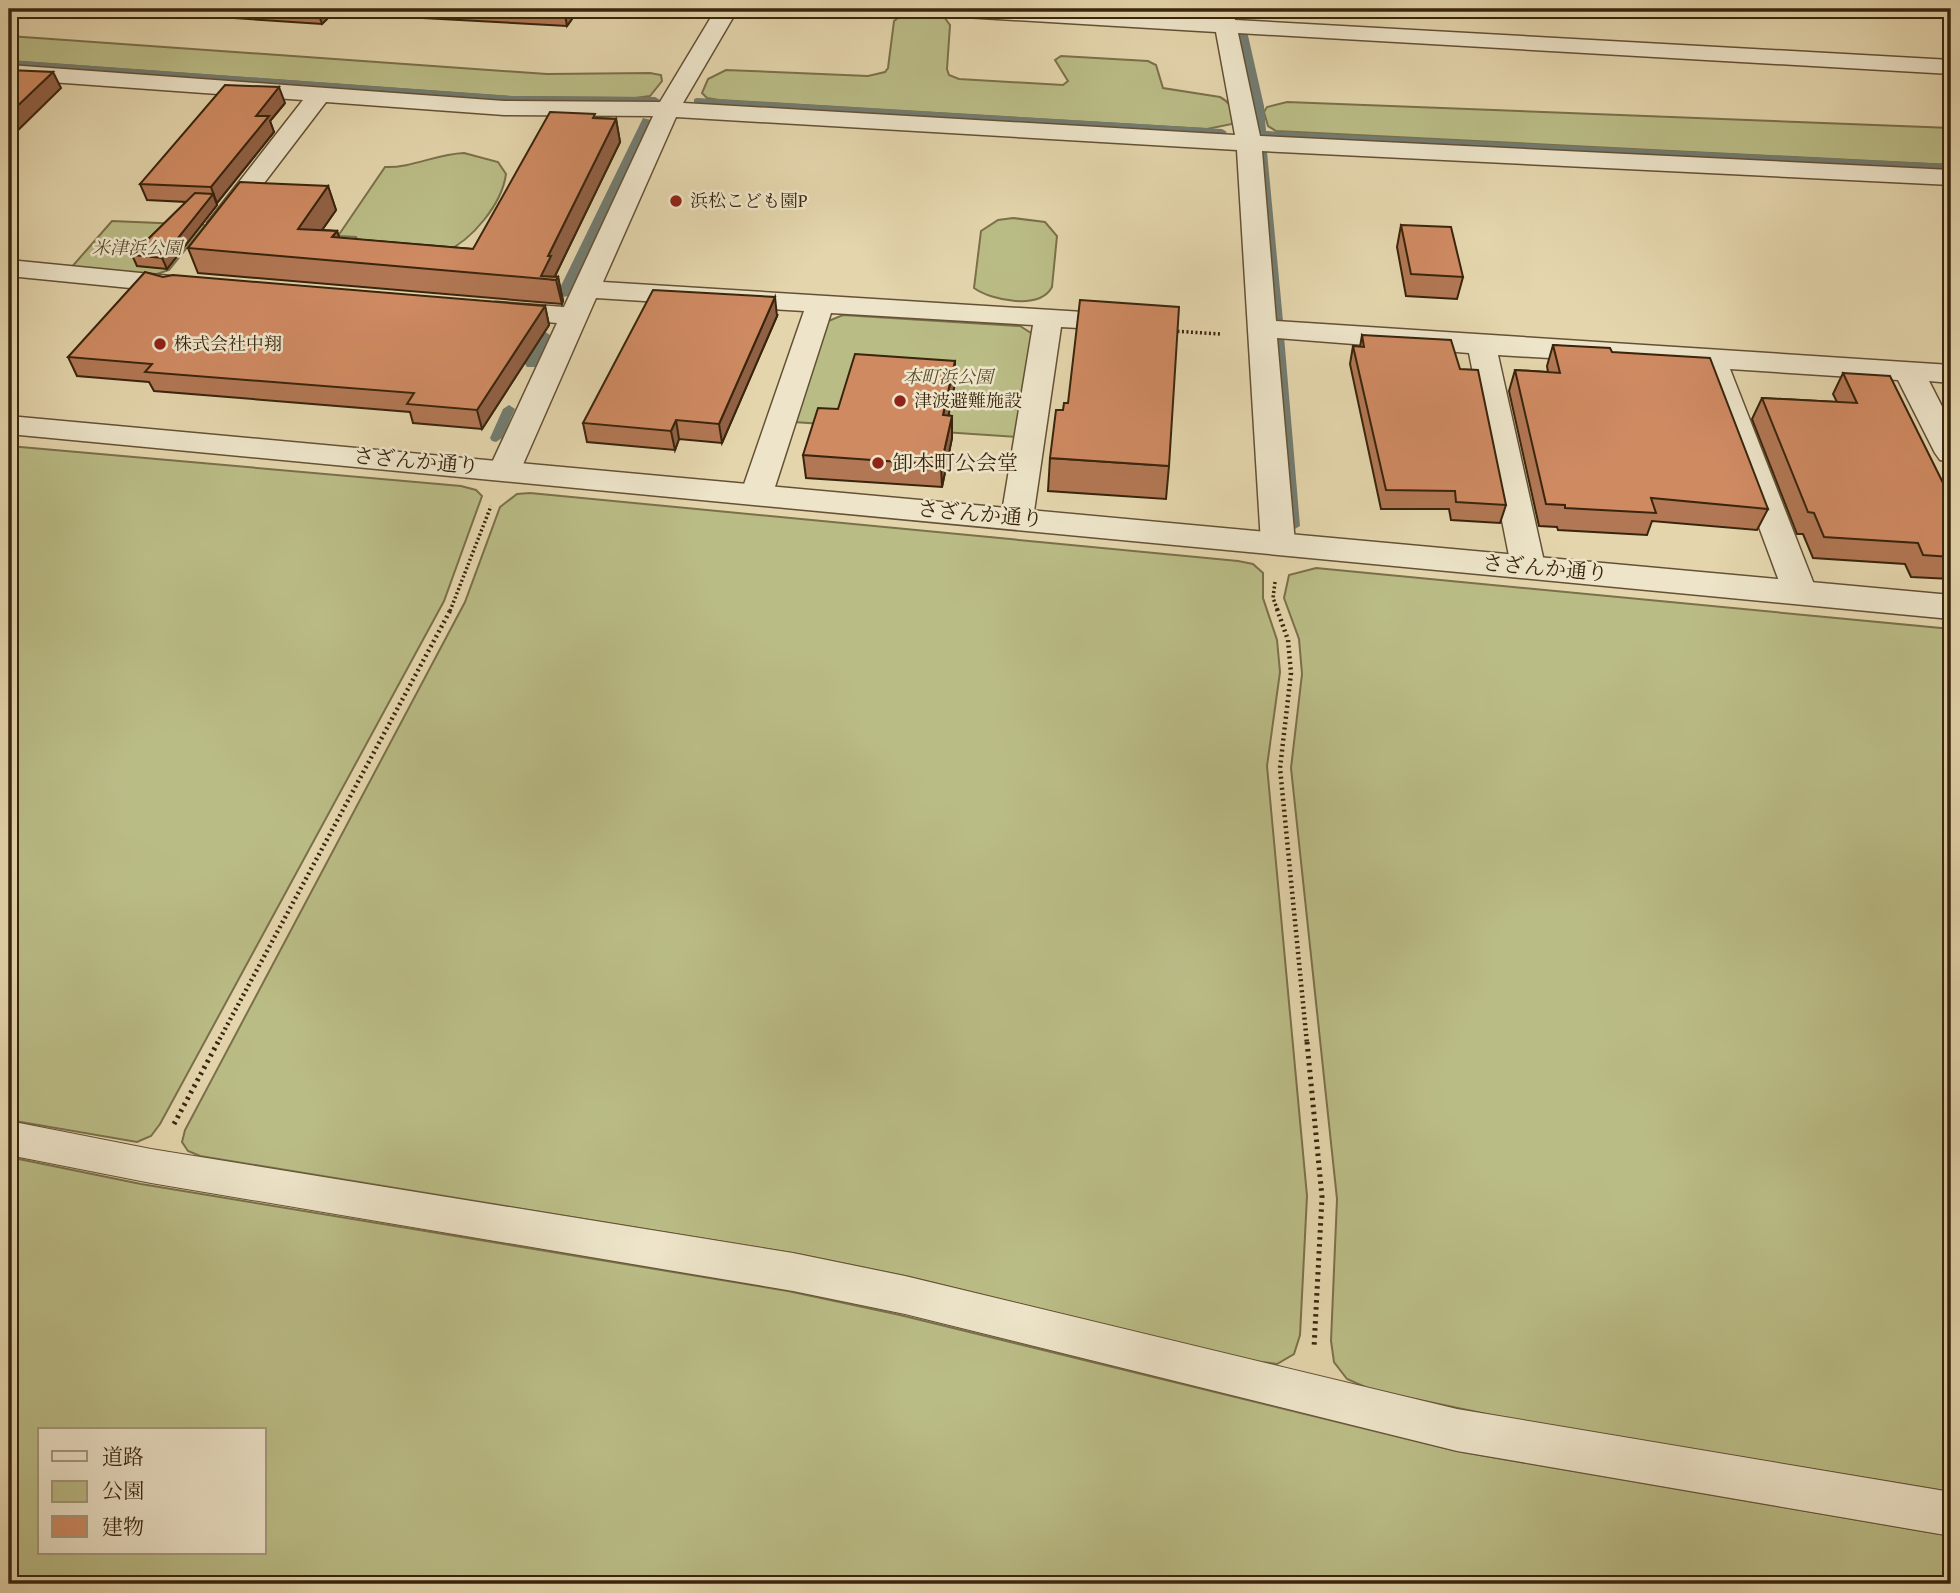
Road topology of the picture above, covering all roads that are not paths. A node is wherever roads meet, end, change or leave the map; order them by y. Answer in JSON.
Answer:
{"nodes":[{"id":1,"x":726,"y":9,"type":"edge"},
{"id":2,"x":931,"y":9,"type":"edge"},
{"id":3,"x":1224,"y":17,"type":"edge"},
{"id":4,"x":1951,"y":67,"type":"edge"},
{"id":5,"x":9,"y":72,"type":"edge"},
{"id":6,"x":319,"y":95,"type":"junction"},
{"id":7,"x":668,"y":109,"type":"junction"},
{"id":8,"x":1249,"y":143,"type":"junction"},
{"id":9,"x":1951,"y":177,"type":"edge"},
{"id":10,"x":205,"y":242,"type":"edge"},
{"id":11,"x":9,"y":268,"type":"edge"},
{"id":12,"x":213,"y":288,"type":"edge"},
{"id":13,"x":585,"y":289,"type":"junction"},
{"id":14,"x":820,"y":304,"type":"junction"},
{"id":15,"x":476,"y":309,"type":"edge"},
{"id":16,"x":572,"y":316,"type":"junction"},
{"id":17,"x":1048,"y":318,"type":"junction"},
{"id":18,"x":1171,"y":326,"type":"edge"},
{"id":19,"x":1263,"y":332,"type":"junction"},
{"id":20,"x":1482,"y":345,"type":"junction"},
{"id":21,"x":1712,"y":359,"type":"junction"},
{"id":22,"x":1909,"y":372,"type":"junction"},
{"id":23,"x":1951,"y":374,"type":"edge"},
{"id":24,"x":9,"y":425,"type":"edge"},
{"id":25,"x":1951,"y":453,"type":"edge"},
{"id":26,"x":505,"y":469,"type":"junction"},
{"id":27,"x":757,"y":493,"type":"junction"},
{"id":28,"x":1017,"y":518,"type":"junction"},
{"id":29,"x":1278,"y":543,"type":"junction"},
{"id":30,"x":1528,"y":566,"type":"junction"},
{"id":31,"x":1800,"y":592,"type":"junction"},
{"id":32,"x":1951,"y":607,"type":"edge"},
{"id":33,"x":9,"y":1138,"type":"edge"},
{"id":34,"x":1951,"y":1514,"type":"edge"}],
"edges":[{"from":1,"to":7,"type":"street"},
{"from":2,"to":3,"type":"street"},
{"from":3,"to":4,"type":"street"},
{"from":3,"to":8,"type":"street"},
{"from":5,"to":6,"type":"street"},
{"from":6,"to":7,"type":"street"},
{"from":6,"to":10,"type":"street"},
{"from":7,"to":8,"type":"street"},
{"from":7,"to":13,"type":"street"},
{"from":8,"to":9,"type":"street"},
{"from":8,"to":19,"type":"street"},
{"from":11,"to":12,"type":"street"},
{"from":13,"to":14,"type":"street"},
{"from":13,"to":16,"type":"street"},
{"from":14,"to":17,"type":"street"},
{"from":14,"to":27,"type":"street"},
{"from":15,"to":16,"type":"street"},
{"from":16,"to":26,"type":"street"},
{"from":17,"to":18,"type":"street"},
{"from":17,"to":28,"type":"street"},
{"from":19,"to":20,"type":"street"},
{"from":19,"to":29,"type":"street"},
{"from":20,"to":21,"type":"street"},
{"from":20,"to":30,"type":"street"},
{"from":21,"to":22,"type":"street"},
{"from":21,"to":31,"type":"street"},
{"from":22,"to":23,"type":"street"},
{"from":22,"to":25,"type":"street"},
{"from":24,"to":26,"type":"street","name":"さざんか通り"},
{"from":26,"to":27,"type":"street","name":"さざんか通り"},
{"from":27,"to":28,"type":"street","name":"さざんか通り"},
{"from":28,"to":29,"type":"street","name":"さざんか通り"},
{"from":29,"to":30,"type":"street","name":"さざんか通り"},
{"from":30,"to":31,"type":"street","name":"さざんか通り"},
{"from":31,"to":32,"type":"street","name":"さざんか通り"},
{"from":33,"to":34,"type":"lane"}]}
